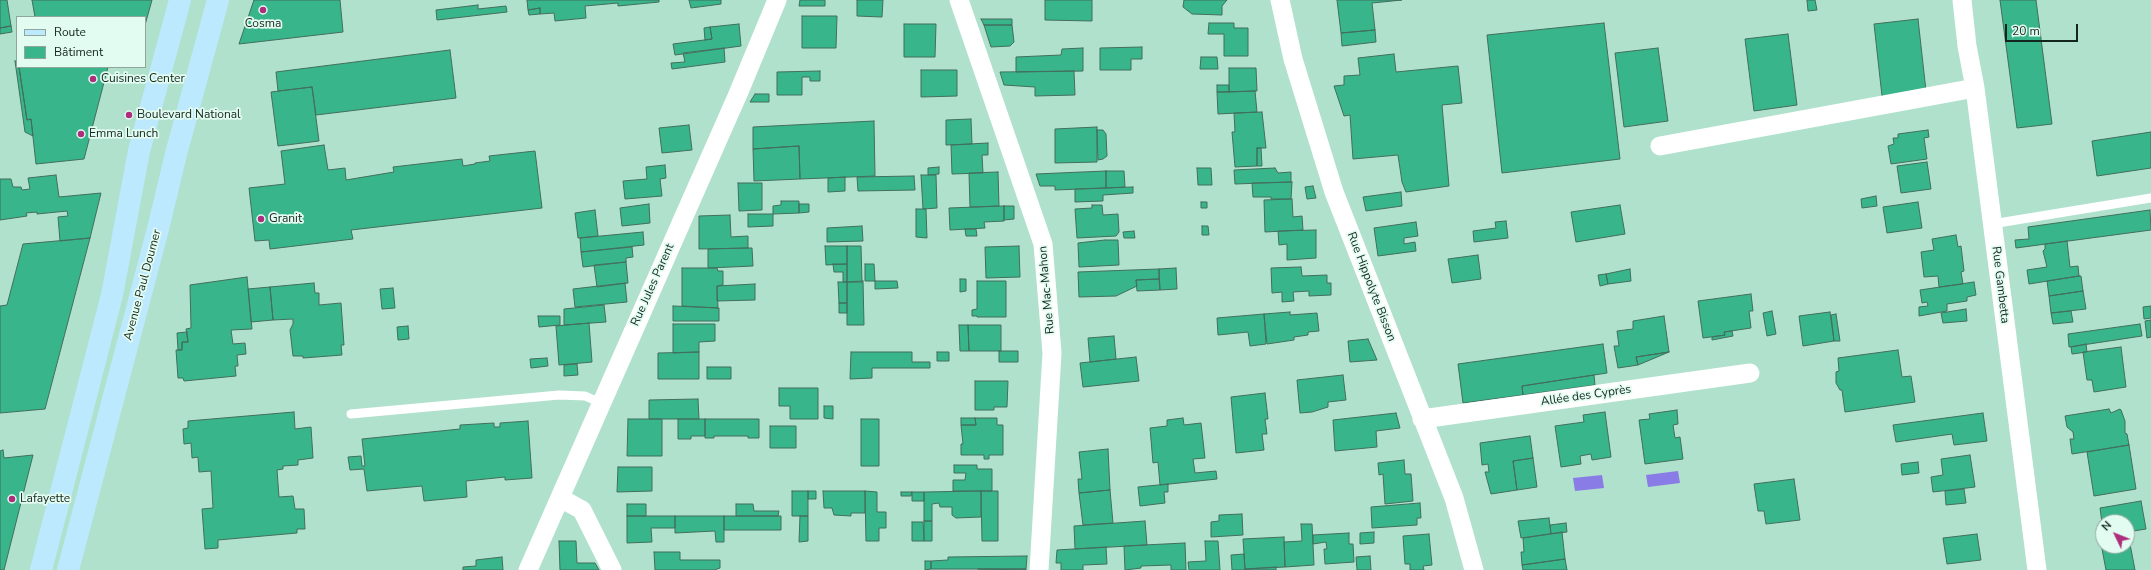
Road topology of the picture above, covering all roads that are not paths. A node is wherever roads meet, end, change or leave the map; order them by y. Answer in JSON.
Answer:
{"nodes":[{"id":1,"x":180,"y":0,"type":"edge"},
{"id":2,"x":218,"y":0,"type":"edge"},
{"id":3,"x":777,"y":0,"type":"edge"},
{"id":4,"x":959,"y":0,"type":"edge"},
{"id":5,"x":1280,"y":0,"type":"edge"},
{"id":6,"x":1962,"y":0,"type":"edge"},
{"id":7,"x":1975,"y":88,"type":"junction"},
{"id":8,"x":1660,"y":146,"type":"dead end"},
{"id":9,"x":2151,"y":198,"type":"edge"},
{"id":10,"x":1992,"y":224,"type":"junction"},
{"id":11,"x":1750,"y":373,"type":"dead end"},
{"id":12,"x":601,"y":403,"type":"junction"},
{"id":13,"x":351,"y":414,"type":"dead end"},
{"id":14,"x":1422,"y":419,"type":"junction"},
{"id":15,"x":560,"y":498,"type":"junction"},
{"id":16,"x":41,"y":570,"type":"edge"},
{"id":17,"x":68,"y":570,"type":"edge"},
{"id":18,"x":528,"y":570,"type":"edge"},
{"id":19,"x":612,"y":570,"type":"edge"},
{"id":20,"x":1039,"y":570,"type":"edge"},
{"id":21,"x":1474,"y":570,"type":"edge"},
{"id":22,"x":2037,"y":570,"type":"edge"}],
"edges":[{"from":1,"to":16,"type":"main road"},
{"from":2,"to":17,"type":"main road","name":"Avenue Paul Doumer"},
{"from":3,"to":12,"type":"street","name":"Rue Jules Parent"},
{"from":4,"to":20,"type":"street","name":"Rue Mac-Mahon"},
{"from":5,"to":14,"type":"street","name":"Rue Hippolyte Bisson"},
{"from":6,"to":7,"type":"street","name":"Rue Gambetta"},
{"from":7,"to":8,"type":"street"},
{"from":7,"to":10,"type":"street","name":"Rue Gambetta"},
{"from":9,"to":10,"type":"lane"},
{"from":10,"to":22,"type":"street","name":"Rue Gambetta"},
{"from":11,"to":14,"type":"street","name":"Allée des Cyprès"},
{"from":12,"to":13,"type":"lane"},
{"from":12,"to":15,"type":"street","name":"Rue Jules Parent"},
{"from":14,"to":21,"type":"street","name":"Rue Hippolyte Bisson"},
{"from":15,"to":18,"type":"street","name":"Rue Jules Parent"},
{"from":15,"to":19,"type":"street"}]}
